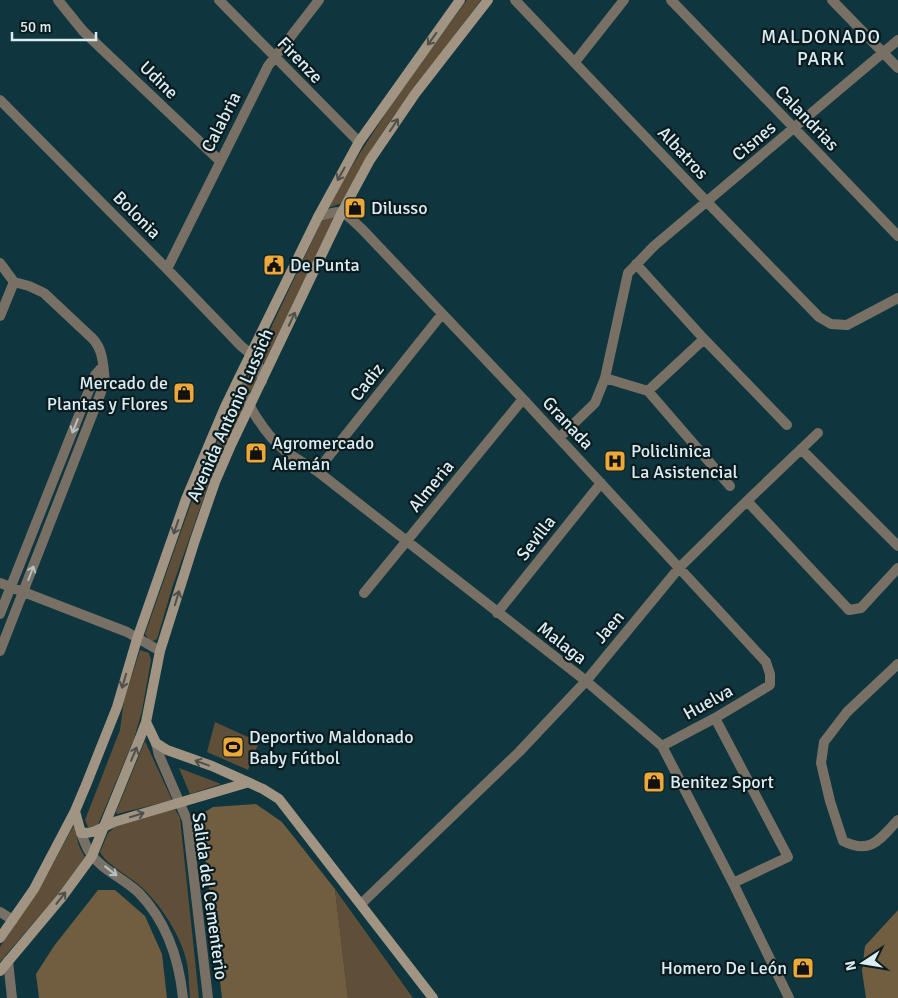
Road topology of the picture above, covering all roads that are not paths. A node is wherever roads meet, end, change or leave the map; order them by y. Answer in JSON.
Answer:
{"nodes":[{"id":1,"x":58,"y":0,"type":"edge"},
{"id":2,"x":219,"y":0,"type":"edge"},
{"id":3,"x":319,"y":0,"type":"edge"},
{"id":4,"x":460,"y":0,"type":"edge"},
{"id":5,"x":488,"y":0,"type":"edge"},
{"id":6,"x":515,"y":0,"type":"edge"},
{"id":7,"x":624,"y":0,"type":"edge"},
{"id":8,"x":671,"y":0,"type":"edge"},
{"id":9,"x":832,"y":0,"type":"edge"},
{"id":10,"x":898,"y":40,"type":"edge"},
{"id":11,"x":884,"y":52,"type":"junction"},
{"id":12,"x":275,"y":58,"type":"junction"},
{"id":13,"x":574,"y":62,"type":"junction"},
{"id":14,"x":898,"y":68,"type":"edge"},
{"id":15,"x":0,"y":100,"type":"edge"},
{"id":16,"x":794,"y":128,"type":"junction"},
{"id":17,"x":358,"y":142,"type":"junction"},
{"id":18,"x":220,"y":161,"type":"junction"},
{"id":19,"x":707,"y":202,"type":"junction"},
{"id":20,"x":342,"y":212,"type":"junction"},
{"id":21,"x":318,"y":217,"type":"junction"},
{"id":22,"x":898,"y":236,"type":"edge"},
{"id":23,"x":0,"y":263,"type":"edge"},
{"id":24,"x":636,"y":264,"type":"junction"},
{"id":25,"x":167,"y":269,"type":"junction"},
{"id":26,"x":14,"y":282,"type":"junction"},
{"id":27,"x":898,"y":298,"type":"edge"},
{"id":28,"x":442,"y":314,"type":"junction"},
{"id":29,"x":0,"y":316,"type":"edge"},
{"id":30,"x":704,"y":339,"type":"junction"},
{"id":31,"x":251,"y":353,"type":"junction"},
{"id":32,"x":103,"y":366,"type":"junction"},
{"id":33,"x":239,"y":378,"type":"junction"},
{"id":34,"x":605,"y":378,"type":"junction"},
{"id":35,"x":262,"y":381,"type":"junction"},
{"id":36,"x":648,"y":391,"type":"junction"},
{"id":37,"x":523,"y":400,"type":"junction"},
{"id":38,"x":250,"y":407,"type":"junction"},
{"id":39,"x":787,"y":425,"type":"dead end"},
{"id":40,"x":818,"y":433,"type":"dead end"},
{"id":41,"x":559,"y":438,"type":"junction"},
{"id":42,"x":801,"y":449,"type":"junction"},
{"id":43,"x":317,"y":471,"type":"junction"},
{"id":44,"x":601,"y":483,"type":"junction"},
{"id":45,"x":730,"y":486,"type":"dead end"},
{"id":46,"x":747,"y":501,"type":"junction"},
{"id":47,"x":407,"y":541,"type":"junction"},
{"id":48,"x":898,"y":546,"type":"edge"},
{"id":49,"x":680,"y":568,"type":"junction"},
{"id":50,"x":898,"y":568,"type":"edge"},
{"id":51,"x":0,"y":583,"type":"edge"},
{"id":52,"x":10,"y":588,"type":"junction"},
{"id":53,"x":23,"y":593,"type":"junction"},
{"id":54,"x":364,"y":593,"type":"dead end"},
{"id":55,"x":497,"y":613,"type":"junction"},
{"id":56,"x":0,"y":614,"type":"edge"},
{"id":57,"x":137,"y":639,"type":"junction"},
{"id":58,"x":0,"y":651,"type":"edge"},
{"id":59,"x":160,"y":651,"type":"junction"},
{"id":60,"x":898,"y":664,"type":"edge"},
{"id":61,"x":586,"y":681,"type":"junction"},
{"id":62,"x":770,"y":685,"type":"joint"},
{"id":63,"x":714,"y":718,"type":"junction"},
{"id":64,"x":146,"y":722,"type":"junction"},
{"id":65,"x":156,"y":743,"type":"junction"},
{"id":66,"x":662,"y":746,"type":"junction"},
{"id":67,"x":246,"y":783,"type":"junction"},
{"id":68,"x":180,"y":802,"type":"junction"},
{"id":69,"x":75,"y":811,"type":"junction"},
{"id":70,"x":898,"y":820,"type":"edge"},
{"id":71,"x":105,"y":826,"type":"junction"},
{"id":72,"x":81,"y":833,"type":"junction"},
{"id":73,"x":92,"y":856,"type":"junction"},
{"id":74,"x":733,"y":883,"type":"junction"},
{"id":75,"x":361,"y":904,"type":"junction"},
{"id":76,"x":0,"y":912,"type":"edge"},
{"id":77,"x":12,"y":920,"type":"junction"},
{"id":78,"x":0,"y":938,"type":"edge"},
{"id":79,"x":8,"y":961,"type":"junction"},
{"id":80,"x":0,"y":971,"type":"edge"},
{"id":81,"x":12,"y":998,"type":"edge"},
{"id":82,"x":183,"y":998,"type":"edge"},
{"id":83,"x":208,"y":998,"type":"edge"},
{"id":84,"x":433,"y":998,"type":"edge"},
{"id":85,"x":789,"y":998,"type":"edge"}],
"edges":[{"from":1,"to":18,"type":"street","name":"Udine"},
{"from":2,"to":12,"type":"street","name":"Firenze"},
{"from":3,"to":12,"type":"street","name":"Calabria"},
{"from":4,"to":17,"type":"main road","name":"Avenida Antonio Lussich","one_way":true},
{"from":20,"to":5,"type":"main road","name":"Avenida Antonio Lussich","one_way":true},
{"from":6,"to":13,"type":"street","name":"Albatros"},
{"from":7,"to":13,"type":"street"},
{"from":8,"to":16,"type":"street","name":"Calandrias"},
{"from":9,"to":11,"type":"street"},
{"from":10,"to":11,"type":"street","name":"Cisnes"},
{"from":11,"to":14,"type":"street"},
{"from":11,"to":16,"type":"street","name":"Cisnes"},
{"from":12,"to":17,"type":"street","name":"Firenze"},
{"from":12,"to":18,"type":"street","name":"Calabria"},
{"from":13,"to":19,"type":"street","name":"Albatros"},
{"from":15,"to":25,"type":"street","name":"Bolonia"},
{"from":16,"to":19,"type":"street","name":"Cisnes"},
{"from":16,"to":22,"type":"street","name":"Calandrias"},
{"from":17,"to":21,"type":"main road","name":"Avenida Antonio Lussich","one_way":true},
{"from":18,"to":25,"type":"street","name":"Calabria"},
{"from":19,"to":24,"type":"street","name":"Cisnes"},
{"from":19,"to":27,"type":"street","name":"Albatros"},
{"from":20,"to":21,"type":"street"},
{"from":20,"to":28,"type":"street","name":"Granada"},
{"from":35,"to":20,"type":"main road","name":"Avenida Antonio Lussich","one_way":true},
{"from":21,"to":31,"type":"main road","name":"Avenida Antonio Lussich"},
{"from":23,"to":26,"type":"street"},
{"from":24,"to":30,"type":"street"},
{"from":24,"to":34,"type":"street","name":"Cisnes"},
{"from":25,"to":31,"type":"street","name":"Bolonia"},
{"from":26,"to":29,"type":"street"},
{"from":26,"to":32,"type":"street"},
{"from":28,"to":37,"type":"street","name":"Granada"},
{"from":28,"to":43,"type":"street","name":"Cadiz"},
{"from":30,"to":36,"type":"street"},
{"from":30,"to":39,"type":"street"},
{"from":31,"to":33,"type":"main road","name":"Avenida Antonio Lussich"},
{"from":31,"to":35,"type":"street"},
{"from":32,"to":52,"type":"street","one_way":true},
{"from":53,"to":32,"type":"street","one_way":true},
{"from":33,"to":38,"type":"street","name":"Malaga"},
{"from":33,"to":57,"type":"main road","name":"Avenida Antonio Lussich","one_way":true},
{"from":34,"to":36,"type":"street"},
{"from":34,"to":41,"type":"street","name":"Cisnes"},
{"from":35,"to":38,"type":"main road","name":"Avenida Antonio Lussich"},
{"from":36,"to":45,"type":"street"},
{"from":37,"to":41,"type":"street","name":"Granada"},
{"from":37,"to":47,"type":"street","name":"Almeria"},
{"from":38,"to":43,"type":"street","name":"Malaga"},
{"from":59,"to":38,"type":"main road","name":"Avenida Antonio Lussich","one_way":true},
{"from":40,"to":42,"type":"street","name":"Jaen"},
{"from":41,"to":44,"type":"street","name":"Granada"},
{"from":42,"to":46,"type":"street","name":"Jaen"},
{"from":42,"to":48,"type":"street"},
{"from":43,"to":47,"type":"street","name":"Malaga"},
{"from":44,"to":49,"type":"street","name":"Granada"},
{"from":44,"to":55,"type":"street","name":"Sevilla"},
{"from":46,"to":49,"type":"street","name":"Jaen"},
{"from":46,"to":50,"type":"street"},
{"from":47,"to":54,"type":"street","name":"Almeria"},
{"from":47,"to":55,"type":"street","name":"Malaga"},
{"from":49,"to":61,"type":"street","name":"Jaen"},
{"from":49,"to":62,"type":"street","name":"Granada"},
{"from":51,"to":52,"type":"street"},
{"from":52,"to":53,"type":"street"},
{"from":52,"to":56,"type":"street"},
{"from":53,"to":57,"type":"street"},
{"from":53,"to":58,"type":"street"},
{"from":55,"to":61,"type":"street","name":"Malaga"},
{"from":57,"to":59,"type":"street"},
{"from":57,"to":69,"type":"main road","name":"Avenida Antonio Lussich","one_way":true},
{"from":59,"to":64,"type":"main road","name":"Avenida Antonio Lussich"},
{"from":60,"to":70,"type":"street"},
{"from":61,"to":66,"type":"street","name":"Malaga"},
{"from":61,"to":75,"type":"street","name":"Jaen"},
{"from":62,"to":63,"type":"street","name":"Huelva"},
{"from":63,"to":66,"type":"street","name":"Huelva"},
{"from":63,"to":74,"type":"street"},
{"from":64,"to":65,"type":"main road"},
{"from":71,"to":64,"type":"main road","name":"Avenida Antonio Lussich","one_way":true},
{"from":67,"to":65,"type":"main road","one_way":true},
{"from":65,"to":68,"type":"street","name":"Salida del Cementerio"},
{"from":66,"to":74,"type":"street","name":"Malaga"},
{"from":67,"to":68,"type":"main road"},
{"from":67,"to":75,"type":"main road"},
{"from":71,"to":68,"type":"main road","one_way":true},
{"from":68,"to":83,"type":"street","name":"Salida del Cementerio"},
{"from":69,"to":72,"type":"main road"},
{"from":69,"to":77,"type":"main road","name":"Avenida Antonio Lussich"},
{"from":71,"to":72,"type":"main road"},
{"from":71,"to":73,"type":"main road","name":"Avenida Antonio Lussich"},
{"from":72,"to":73,"type":"street"},
{"from":79,"to":73,"type":"main road","name":"Avenida Antonio Lussich","one_way":true},
{"from":73,"to":82,"type":"street","one_way":true},
{"from":74,"to":85,"type":"street","name":"Malaga"},
{"from":75,"to":84,"type":"main road"},
{"from":76,"to":77,"type":"street"},
{"from":77,"to":78,"type":"main road","name":"Avenida Antonio Lussich"},
{"from":79,"to":80,"type":"main road","name":"Avenida Antonio Lussich"},
{"from":79,"to":81,"type":"street"}]}
